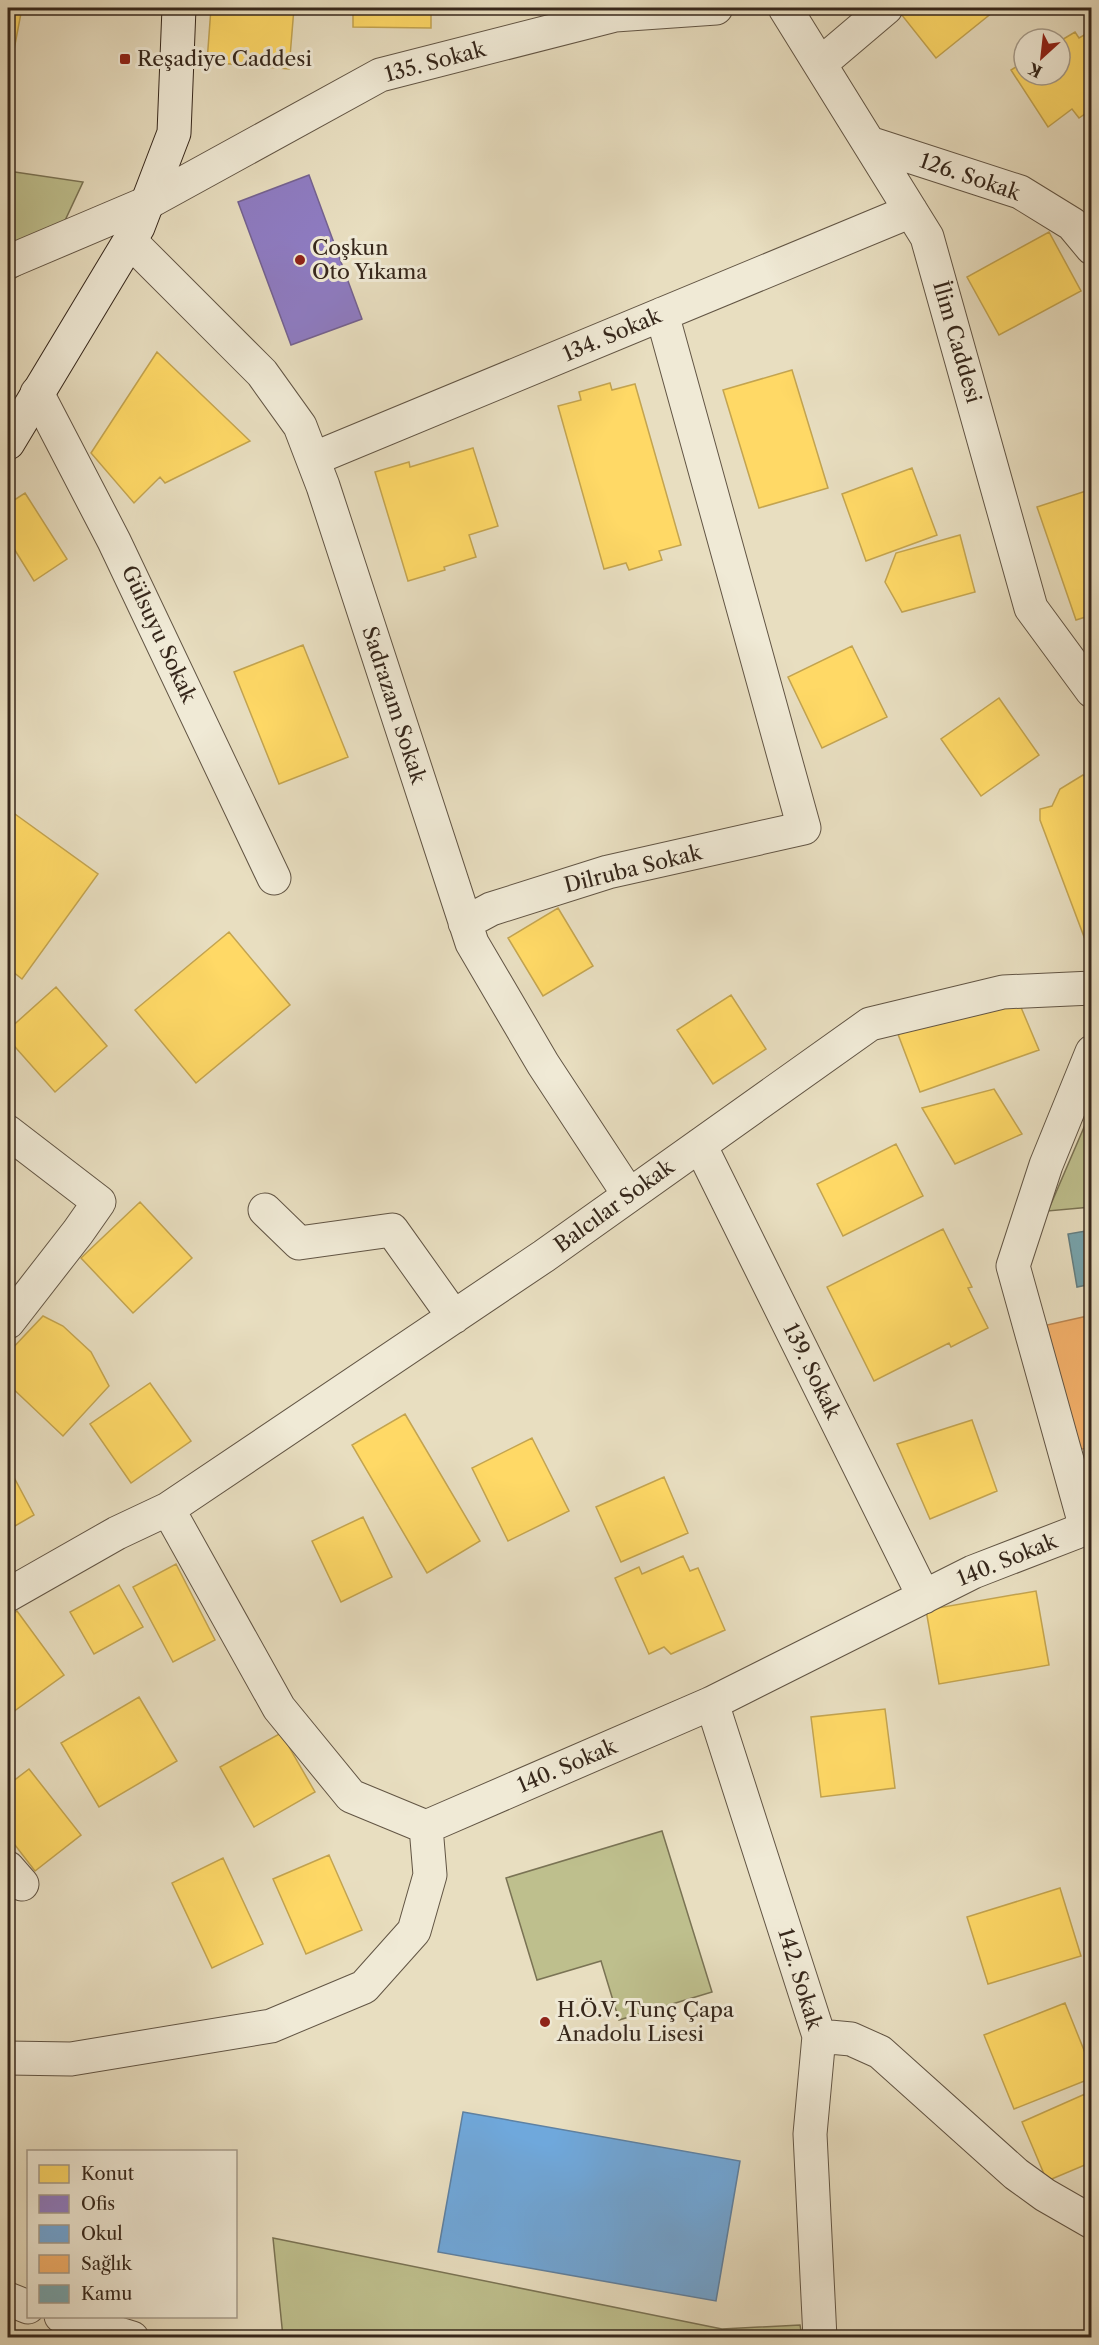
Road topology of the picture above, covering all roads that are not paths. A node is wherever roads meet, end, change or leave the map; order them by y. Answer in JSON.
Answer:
{"nodes":[{"id":1,"x":179,"y":8,"type":"edge"},
{"id":2,"x":716,"y":8,"type":"edge"},
{"id":3,"x":785,"y":8,"type":"edge"},
{"id":4,"x":886,"y":8,"type":"edge"},
{"id":5,"x":820,"y":64,"type":"junction"},
{"id":6,"x":869,"y":143,"type":"junction"},
{"id":7,"x":147,"y":203,"type":"junction"},
{"id":8,"x":911,"y":211,"type":"junction"},
{"id":9,"x":1085,"y":229,"type":"edge"},
{"id":10,"x":130,"y":241,"type":"junction"},
{"id":11,"x":8,"y":262,"type":"edge"},
{"id":12,"x":662,"y":314,"type":"junction"},
{"id":13,"x":38,"y":393,"type":"junction"},
{"id":14,"x":8,"y":443,"type":"edge"},
{"id":15,"x":313,"y":459,"type":"junction"},
{"id":16,"x":1092,"y":691,"type":"edge"},
{"id":17,"x":274,"y":878,"type":"dead end"},
{"id":18,"x":465,"y":923,"type":"junction"},
{"id":19,"x":1092,"y":987,"type":"edge"},
{"id":20,"x":1092,"y":1052,"type":"edge"},
{"id":21,"x":8,"y":1132,"type":"edge"},
{"id":22,"x":700,"y":1144,"type":"junction"},
{"id":23,"x":629,"y":1195,"type":"junction"},
{"id":24,"x":265,"y":1209,"type":"dead end"},
{"id":25,"x":454,"y":1317,"type":"junction"},
{"id":26,"x":8,"y":1322,"type":"edge"},
{"id":27,"x":168,"y":1509,"type":"junction"},
{"id":28,"x":1089,"y":1527,"type":"edge"},
{"id":29,"x":8,"y":1594,"type":"edge"},
{"id":30,"x":924,"y":1597,"type":"junction"},
{"id":31,"x":712,"y":1703,"type":"junction"},
{"id":32,"x":426,"y":1827,"type":"junction"},
{"id":33,"x":819,"y":2036,"type":"junction"},
{"id":34,"x":8,"y":2058,"type":"edge"},
{"id":35,"x":1092,"y":2222,"type":"edge"},
{"id":36,"x":8,"y":2299,"type":"edge"},
{"id":37,"x":27,"y":2307,"type":"edge"},
{"id":38,"x":68,"y":2318,"type":"edge"},
{"id":39,"x":132,"y":2337,"type":"edge"},
{"id":40,"x":820,"y":2337,"type":"edge"}],
"edges":[{"from":1,"to":7,"type":"street"},
{"from":2,"to":7,"type":"street","name":"135. Sokak"},
{"from":3,"to":5,"type":"street","name":"İlim Caddesi"},
{"from":4,"to":5,"type":"street"},
{"from":5,"to":6,"type":"street","name":"İlim Caddesi"},
{"from":6,"to":8,"type":"street","name":"İlim Caddesi"},
{"from":6,"to":9,"type":"street","name":"126. Sokak"},
{"from":7,"to":10,"type":"street"},
{"from":7,"to":11,"type":"street","name":"135. Sokak"},
{"from":8,"to":12,"type":"street","name":"134. Sokak"},
{"from":8,"to":16,"type":"street","name":"İlim Caddesi"},
{"from":10,"to":13,"type":"street"},
{"from":10,"to":15,"type":"street","name":"Sadrazam Sokak"},
{"from":12,"to":15,"type":"street","name":"134. Sokak"},
{"from":12,"to":18,"type":"street","name":"Dilruba Sokak"},
{"from":13,"to":14,"type":"street"},
{"from":13,"to":17,"type":"street","name":"Gülsuyu Sokak"},
{"from":15,"to":18,"type":"street","name":"Sadrazam Sokak"},
{"from":18,"to":23,"type":"street","name":"Sadrazam Sokak"},
{"from":19,"to":22,"type":"street","name":"Balcılar Sokak"},
{"from":20,"to":28,"type":"street"},
{"from":21,"to":26,"type":"street"},
{"from":22,"to":23,"type":"street","name":"Balcılar Sokak"},
{"from":22,"to":30,"type":"street","name":"139. Sokak"},
{"from":23,"to":25,"type":"street","name":"Balcılar Sokak"},
{"from":24,"to":25,"type":"street"},
{"from":25,"to":27,"type":"street","name":"Balcılar Sokak"},
{"from":27,"to":29,"type":"street","name":"Balcılar Sokak"},
{"from":27,"to":32,"type":"street"},
{"from":28,"to":30,"type":"street","name":"140. Sokak"},
{"from":30,"to":31,"type":"street","name":"140. Sokak"},
{"from":31,"to":32,"type":"street","name":"140. Sokak"},
{"from":31,"to":33,"type":"street","name":"142. Sokak"},
{"from":32,"to":34,"type":"street"},
{"from":33,"to":35,"type":"street"},
{"from":33,"to":40,"type":"street","name":"142. Sokak"},
{"from":36,"to":37,"type":"street"},
{"from":38,"to":39,"type":"street"}]}
